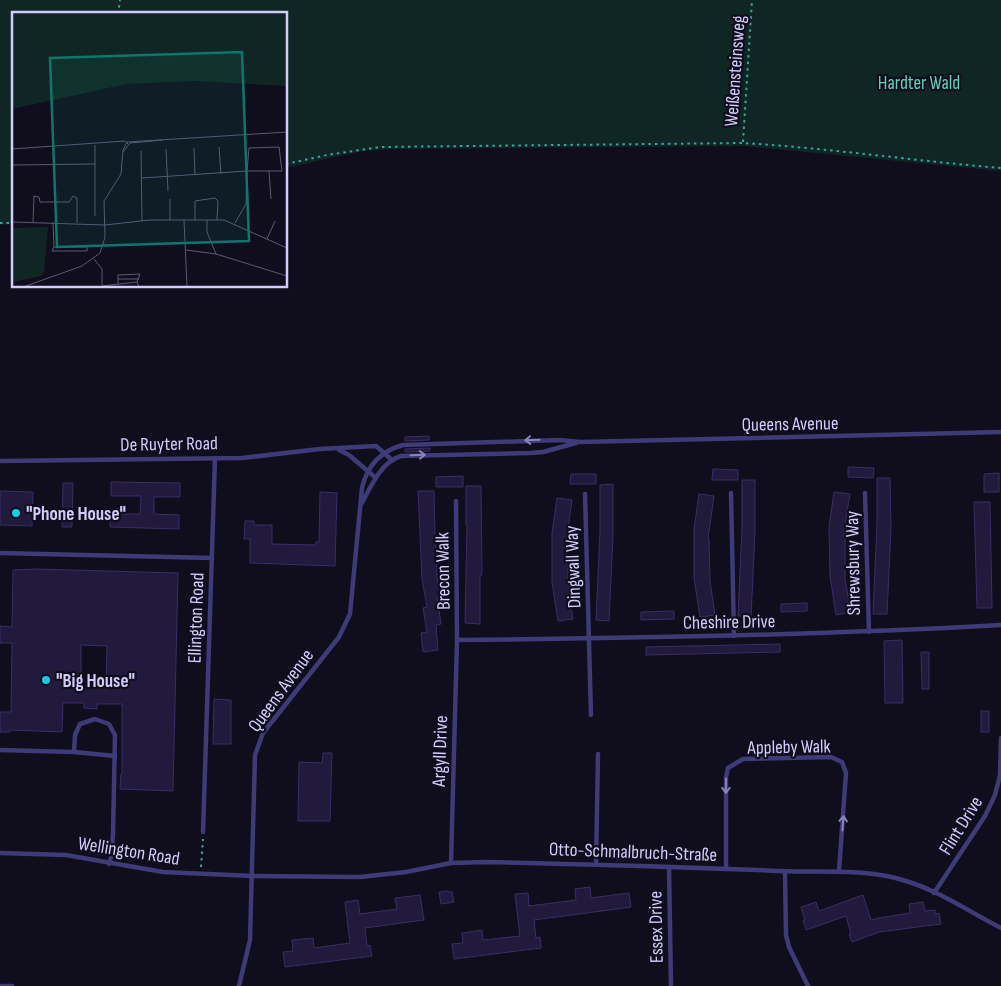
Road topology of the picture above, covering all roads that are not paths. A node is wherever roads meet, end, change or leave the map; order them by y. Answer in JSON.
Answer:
{"nodes":[{"id":1,"x":1001,"y":432,"type":"edge"},
{"id":2,"x":580,"y":442,"type":"junction"},
{"id":3,"x":338,"y":449,"type":"junction"},
{"id":4,"x":385,"y":452,"type":"junction"},
{"id":5,"x":215,"y":458,"type":"junction"},
{"id":6,"x":392,"y":460,"type":"junction"},
{"id":7,"x":0,"y":461,"type":"edge"},
{"id":8,"x":368,"y":471,"type":"junction"},
{"id":9,"x":376,"y":478,"type":"junction"},
{"id":10,"x":732,"y":493,"type":"dead end"},
{"id":11,"x":865,"y":493,"type":"dead end"},
{"id":12,"x":585,"y":494,"type":"dead end"},
{"id":13,"x":456,"y":501,"type":"dead end"},
{"id":14,"x":360,"y":506,"type":"junction"},
{"id":15,"x":0,"y":553,"type":"edge"},
{"id":16,"x":212,"y":558,"type":"junction"},
{"id":17,"x":1001,"y":625,"type":"edge"},
{"id":18,"x":869,"y":632,"type":"junction"},
{"id":19,"x":734,"y":636,"type":"junction"},
{"id":20,"x":589,"y":639,"type":"junction"},
{"id":21,"x":457,"y":640,"type":"junction"},
{"id":22,"x":591,"y":715,"type":"dead end"},
{"id":23,"x":1001,"y":738,"type":"edge"},
{"id":24,"x":0,"y":750,"type":"edge"},
{"id":25,"x":74,"y":752,"type":"junction"},
{"id":26,"x":598,"y":754,"type":"dead end"},
{"id":27,"x":115,"y":756,"type":"junction"},
{"id":28,"x":203,"y":832,"type":"road end"},
{"id":29,"x":0,"y":853,"type":"edge"},
{"id":30,"x":451,"y":863,"type":"junction"},
{"id":31,"x":109,"y":864,"type":"junction"},
{"id":32,"x":596,"y":864,"type":"junction"},
{"id":33,"x":669,"y":868,"type":"junction"},
{"id":34,"x":726,"y":869,"type":"junction"},
{"id":35,"x":839,"y":871,"type":"junction"},
{"id":36,"x":786,"y":872,"type":"junction"},
{"id":37,"x":253,"y":876,"type":"junction"},
{"id":38,"x":934,"y":893,"type":"junction"},
{"id":39,"x":1001,"y":928,"type":"edge"},
{"id":40,"x":0,"y":986,"type":"edge"},
{"id":41,"x":12,"y":986,"type":"edge"},
{"id":42,"x":239,"y":986,"type":"edge"},
{"id":43,"x":671,"y":986,"type":"edge"},
{"id":44,"x":808,"y":986,"type":"edge"}],
"edges":[{"from":1,"to":2,"type":"lane","name":"Queens Avenue"},
{"from":2,"to":4,"type":"lane","name":"Queens Avenue","one_way":true},
{"from":6,"to":2,"type":"lane","name":"Queens Avenue","one_way":true},
{"from":3,"to":4,"type":"lane","name":"De Ruyter Road"},
{"from":3,"to":5,"type":"lane","name":"De Ruyter Road"},
{"from":3,"to":8,"type":"lane"},
{"from":4,"to":6,"type":"lane"},
{"from":4,"to":8,"type":"lane","name":"Queens Avenue"},
{"from":5,"to":7,"type":"lane","name":"De Ruyter Road"},
{"from":5,"to":16,"type":"lane"},
{"from":6,"to":9,"type":"lane","name":"Queens Avenue"},
{"from":8,"to":9,"type":"lane"},
{"from":8,"to":14,"type":"lane","name":"Queens Avenue"},
{"from":9,"to":14,"type":"lane","name":"Queens Avenue"},
{"from":10,"to":19,"type":"lane"},
{"from":11,"to":18,"type":"lane","name":"Shrewsbury Way"},
{"from":12,"to":20,"type":"lane","name":"Dingwall Way"},
{"from":13,"to":21,"type":"lane","name":"Brecon Walk"},
{"from":14,"to":37,"type":"lane","name":"Queens Avenue"},
{"from":15,"to":16,"type":"lane","name":"Ellington Road"},
{"from":16,"to":28,"type":"lane","name":"Ellington Road"},
{"from":17,"to":18,"type":"lane","name":"Cheshire Drive"},
{"from":18,"to":19,"type":"lane","name":"Cheshire Drive"},
{"from":19,"to":20,"type":"lane","name":"Cheshire Drive"},
{"from":20,"to":21,"type":"lane","name":"Cheshire Drive"},
{"from":20,"to":22,"type":"lane","name":"Dingwall Way"},
{"from":21,"to":30,"type":"lane","name":"Argyll Drive"},
{"from":23,"to":38,"type":"lane","name":"Flint Drive"},
{"from":24,"to":25,"type":"lane"},
{"from":25,"to":27,"type":"lane"},
{"from":25,"to":27,"type":"lane"},
{"from":26,"to":32,"type":"lane"},
{"from":27,"to":31,"type":"lane"},
{"from":29,"to":31,"type":"lane","name":"Wellington Road"},
{"from":30,"to":32,"type":"lane","name":"Otto-Schmalbruch-Straße"},
{"from":30,"to":37,"type":"lane","name":"Otto-Schmalbruch-Straße"},
{"from":31,"to":37,"type":"lane","name":"Wellington Road"},
{"from":32,"to":33,"type":"lane","name":"Otto-Schmalbruch-Straße"},
{"from":33,"to":34,"type":"lane","name":"Otto-Schmalbruch-Straße"},
{"from":33,"to":43,"type":"lane","name":"Essex Drive"},
{"from":35,"to":34,"type":"lane","name":"Appleby Walk","one_way":true},
{"from":34,"to":36,"type":"lane","name":"Otto-Schmalbruch-Straße"},
{"from":35,"to":36,"type":"lane","name":"Otto-Schmalbruch-Straße"},
{"from":35,"to":38,"type":"lane","name":"Otto-Schmalbruch-Straße"},
{"from":36,"to":44,"type":"lane"},
{"from":37,"to":42,"type":"lane","name":"Queens Avenue"},
{"from":38,"to":39,"type":"lane","name":"Otto-Schmalbruch-Straße"},
{"from":40,"to":41,"type":"lane"}]}
